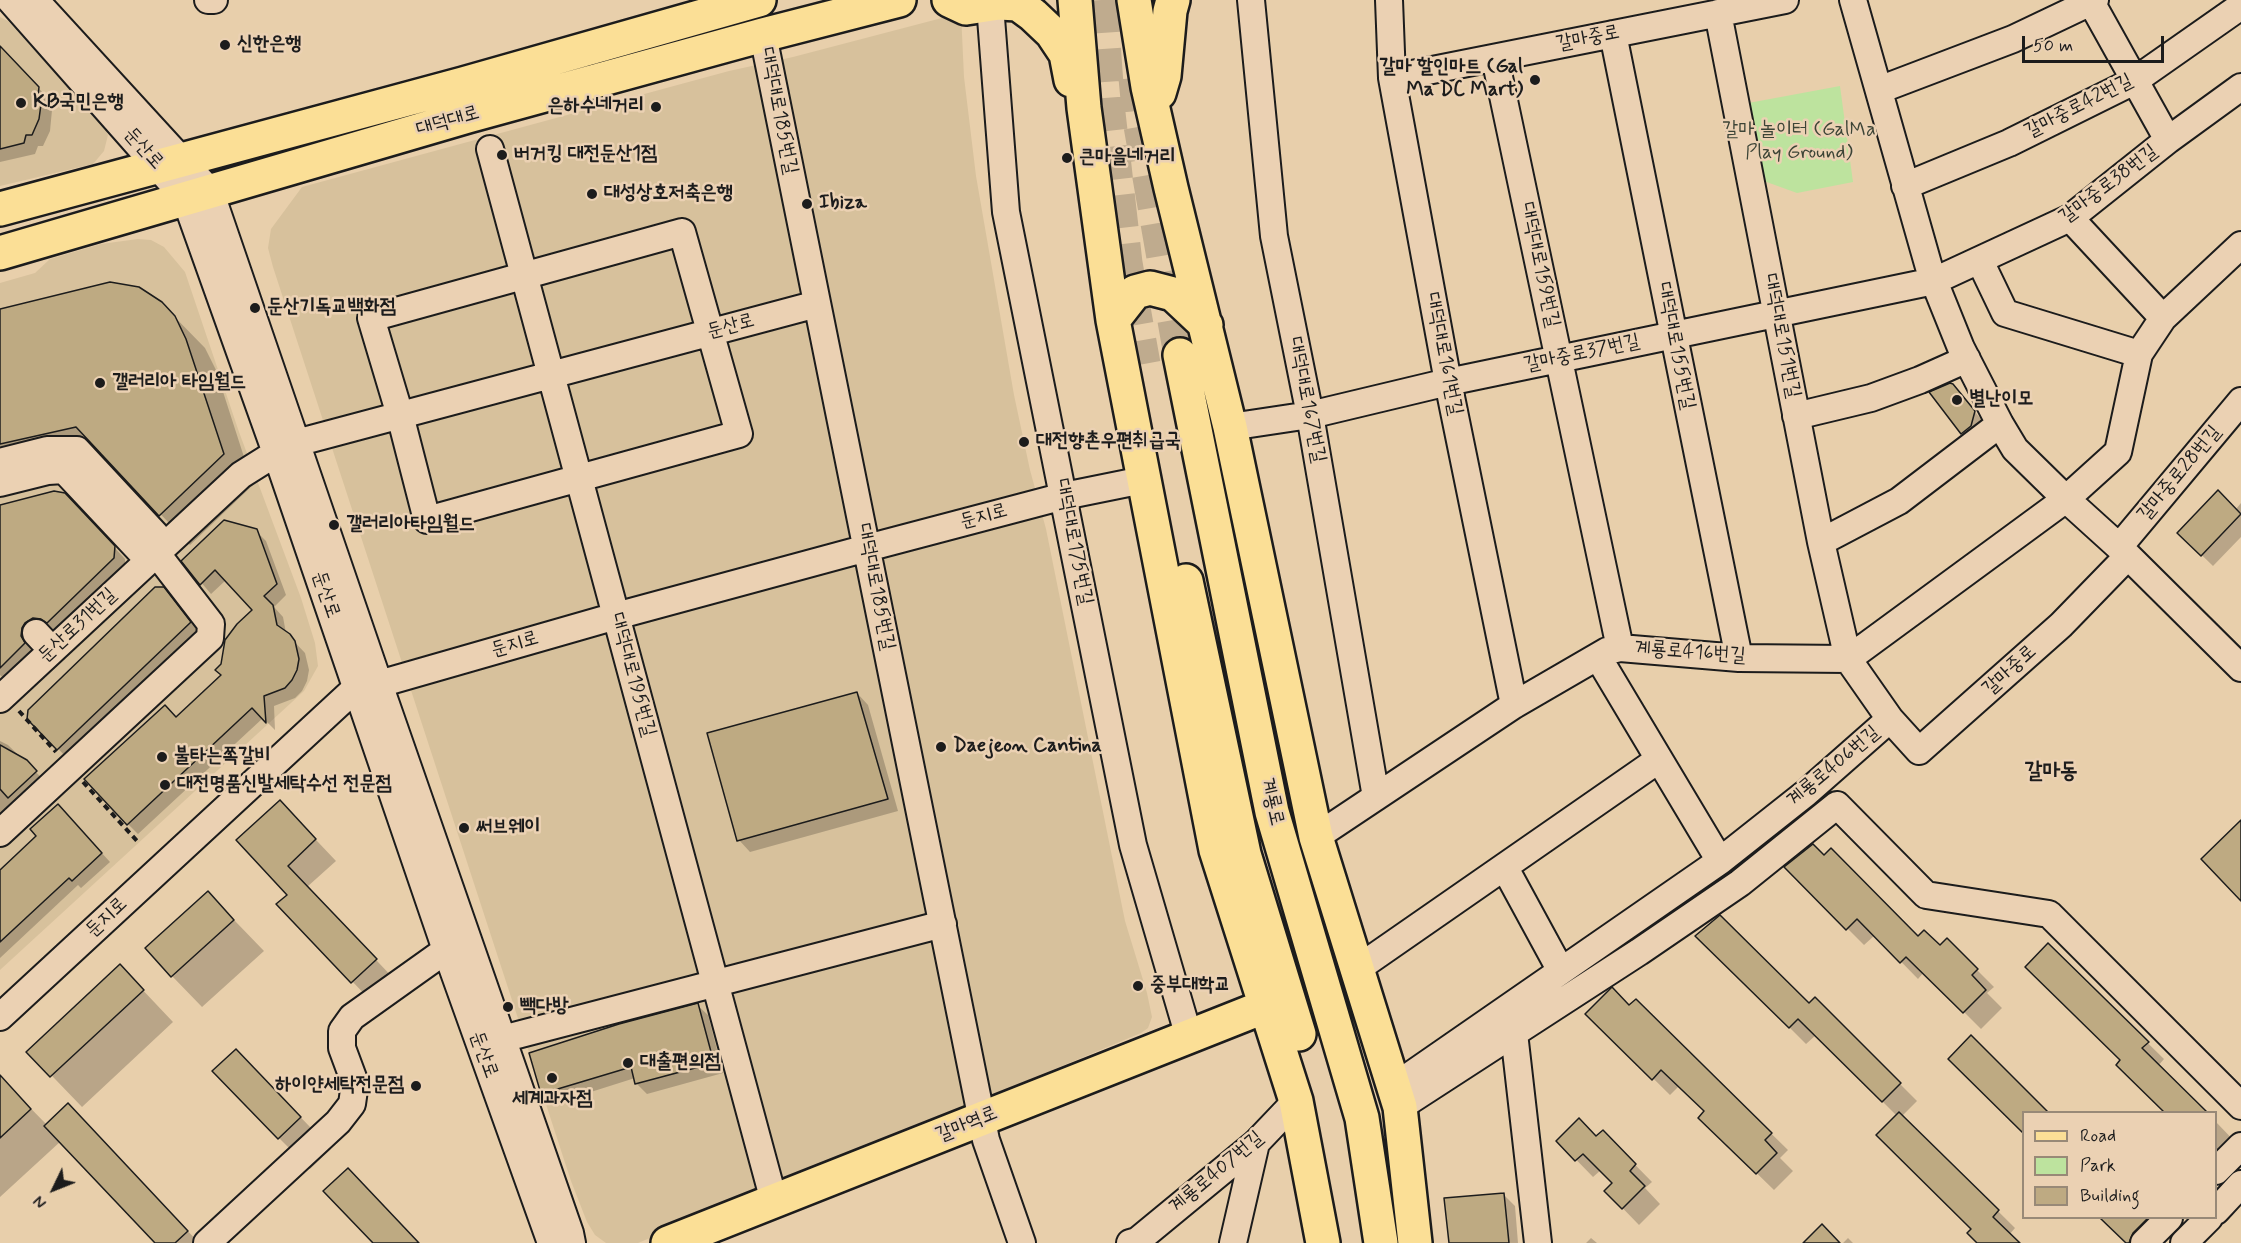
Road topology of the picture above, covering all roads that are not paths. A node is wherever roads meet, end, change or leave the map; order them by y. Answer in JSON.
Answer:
{"nodes":[{"id":1,"x":10,"y":0,"type":"edge"},
{"id":2,"x":35,"y":0,"type":"edge"},
{"id":3,"x":208,"y":0,"type":"edge"},
{"id":4,"x":214,"y":0,"type":"edge"},
{"id":5,"x":898,"y":0,"type":"edge"},
{"id":6,"x":949,"y":0,"type":"edge"},
{"id":7,"x":1076,"y":0,"type":"edge"},
{"id":8,"x":1134,"y":0,"type":"edge"},
{"id":9,"x":1152,"y":0,"type":"edge"},
{"id":10,"x":1173,"y":0,"type":"edge"},
{"id":11,"x":1251,"y":0,"type":"edge"},
{"id":12,"x":1389,"y":0,"type":"edge"},
{"id":13,"x":1785,"y":0,"type":"edge"},
{"id":14,"x":1852,"y":0,"type":"edge"},
{"id":15,"x":750,"y":1,"type":"edge"},
{"id":16,"x":2092,"y":1,"type":"edge"},
{"id":17,"x":990,"y":5,"type":"junction"},
{"id":18,"x":2241,"y":6,"type":"edge"},
{"id":19,"x":1718,"y":13,"type":"junction"},
{"id":20,"x":1613,"y":34,"type":"junction"},
{"id":21,"x":763,"y":35,"type":"junction"},
{"id":22,"x":1495,"y":58,"type":"junction"},
{"id":23,"x":1392,"y":78,"type":"junction"},
{"id":24,"x":2134,"y":81,"type":"junction"},
{"id":25,"x":2241,"y":87,"type":"edge"},
{"id":26,"x":1879,"y":90,"type":"junction"},
{"id":27,"x":1159,"y":93,"type":"junction"},
{"id":28,"x":1084,"y":108,"type":"junction"},
{"id":29,"x":2168,"y":140,"type":"junction"},
{"id":30,"x":490,"y":149,"type":"dead end"},
{"id":31,"x":171,"y":162,"type":"junction"},
{"id":32,"x":1905,"y":186,"type":"junction"},
{"id":33,"x":1171,"y":188,"type":"junction"},
{"id":34,"x":198,"y":195,"type":"junction"},
{"id":35,"x":0,"y":209,"type":"edge"},
{"id":36,"x":2070,"y":218,"type":"junction"},
{"id":37,"x":2241,"y":245,"type":"edge"},
{"id":38,"x":0,"y":253,"type":"edge"},
{"id":39,"x":1980,"y":261,"type":"junction"},
{"id":40,"x":524,"y":276,"type":"junction"},
{"id":41,"x":1934,"y":280,"type":"junction"},
{"id":42,"x":817,"y":304,"type":"junction"},
{"id":43,"x":1776,"y":313,"type":"junction"},
{"id":44,"x":2163,"y":318,"type":"junction"},
{"id":45,"x":1113,"y":320,"type":"junction"},
{"id":46,"x":1206,"y":326,"type":"junction"},
{"id":47,"x":710,"y":333,"type":"junction"},
{"id":48,"x":1673,"y":335,"type":"junction"},
{"id":49,"x":2139,"y":354,"type":"junction"},
{"id":50,"x":1180,"y":355,"type":"tunnel mouth"},
{"id":51,"x":1559,"y":358,"type":"junction"},
{"id":52,"x":1967,"y":359,"type":"junction"},
{"id":53,"x":1144,"y":364,"type":"tunnel mouth"},
{"id":54,"x":551,"y":375,"type":"junction"},
{"id":55,"x":1448,"y":382,"type":"junction"},
{"id":56,"x":2241,"y":401,"type":"edge"},
{"id":57,"x":400,"y":415,"type":"junction"},
{"id":58,"x":1310,"y":415,"type":"junction"},
{"id":59,"x":1796,"y":416,"type":"junction"},
{"id":60,"x":2000,"y":424,"type":"junction"},
{"id":61,"x":1230,"y":428,"type":"junction"},
{"id":62,"x":286,"y":448,"type":"junction"},
{"id":63,"x":0,"y":462,"type":"edge"},
{"id":64,"x":579,"y":478,"type":"junction"},
{"id":65,"x":1143,"y":480,"type":"junction"},
{"id":66,"x":0,"y":483,"type":"edge"},
{"id":67,"x":1065,"y":496,"type":"junction"},
{"id":68,"x":2066,"y":499,"type":"junction"},
{"id":69,"x":1821,"y":542,"type":"junction"},
{"id":70,"x":867,"y":548,"type":"junction"},
{"id":71,"x":2124,"y":551,"type":"junction"},
{"id":72,"x":157,"y":554,"type":"junction"},
{"id":73,"x":616,"y":616,"type":"junction"},
{"id":74,"x":1609,"y":653,"type":"junction"},
{"id":75,"x":1739,"y":658,"type":"junction"},
{"id":76,"x":1848,"y":659,"type":"junction"},
{"id":77,"x":2241,"y":668,"type":"edge"},
{"id":78,"x":368,"y":686,"type":"junction"},
{"id":79,"x":0,"y":699,"type":"edge"},
{"id":80,"x":1514,"y":705,"type":"junction"},
{"id":81,"x":1890,"y":719,"type":"junction"},
{"id":82,"x":1658,"y":760,"type":"junction"},
{"id":83,"x":1376,"y":797,"type":"junction"},
{"id":84,"x":0,"y":833,"type":"edge"},
{"id":85,"x":1316,"y":837,"type":"junction"},
{"id":86,"x":1720,"y":861,"type":"junction"},
{"id":87,"x":1505,"y":868,"type":"junction"},
{"id":88,"x":943,"y":924,"type":"junction"},
{"id":89,"x":457,"y":946,"type":"junction"},
{"id":90,"x":1357,"y":969,"type":"junction"},
{"id":91,"x":1561,"y":971,"type":"junction"},
{"id":92,"x":716,"y":983,"type":"junction"},
{"id":93,"x":0,"y":1017,"type":"edge"},
{"id":94,"x":1270,"y":1017,"type":"junction"},
{"id":95,"x":1514,"y":1033,"type":"junction"},
{"id":96,"x":1189,"y":1037,"type":"junction"},
{"id":97,"x":502,"y":1039,"type":"junction"},
{"id":98,"x":1397,"y":1096,"type":"junction"},
{"id":99,"x":1296,"y":1101,"type":"junction"},
{"id":100,"x":2241,"y":1106,"type":"edge"},
{"id":101,"x":984,"y":1129,"type":"junction"},
{"id":102,"x":1256,"y":1143,"type":"junction"},
{"id":103,"x":2241,"y":1146,"type":"edge"},
{"id":104,"x":2217,"y":1170,"type":"edge"},
{"id":105,"x":774,"y":1201,"type":"junction"},
{"id":106,"x":2168,"y":1219,"type":"edge"},
{"id":107,"x":2208,"y":1219,"type":"edge"},
{"id":108,"x":1135,"y":1242,"type":"edge"},
{"id":109,"x":207,"y":1243,"type":"edge"},
{"id":110,"x":551,"y":1243,"type":"edge"},
{"id":111,"x":572,"y":1243,"type":"edge"},
{"id":112,"x":668,"y":1243,"type":"edge"},
{"id":113,"x":720,"y":1243,"type":"edge"},
{"id":114,"x":1022,"y":1243,"type":"edge"},
{"id":115,"x":1233,"y":1243,"type":"edge"},
{"id":116,"x":1323,"y":1243,"type":"edge"},
{"id":117,"x":1342,"y":1243,"type":"edge"},
{"id":118,"x":1381,"y":1243,"type":"edge"},
{"id":119,"x":1415,"y":1243,"type":"edge"},
{"id":120,"x":1538,"y":1243,"type":"edge"},
{"id":121,"x":2144,"y":1243,"type":"edge"},
{"id":122,"x":2184,"y":1243,"type":"edge"}],
"edges":[{"from":1,"to":31,"type":"street","name":"둔산로"},
{"from":2,"to":31,"type":"street","name":"둔산로"},
{"from":3,"to":4,"type":"street"},
{"from":5,"to":21,"type":"main road","name":"대덕대로"},
{"from":6,"to":17,"type":"main road"},
{"from":7,"to":28,"type":"main road"},
{"from":8,"to":33,"type":"main road"},
{"from":9,"to":27,"type":"main road"},
{"from":10,"to":27,"type":"main road"},
{"from":11,"to":58,"type":"street","name":"대덕대로167번길"},
{"from":12,"to":23,"type":"street","name":"대덕대로161번길"},
{"from":13,"to":19,"type":"street","name":"갈마중로"},
{"from":14,"to":26,"type":"street"},
{"from":15,"to":31,"type":"main road","name":"대덕대로"},
{"from":16,"to":24,"type":"street"},
{"from":16,"to":26,"type":"street"},
{"from":17,"to":28,"type":"main road"},
{"from":17,"to":67,"type":"street","name":"대덕대로175번길"},
{"from":18,"to":24,"type":"street","name":"갈마중로42번길"},
{"from":19,"to":20,"type":"street","name":"갈마중로"},
{"from":19,"to":43,"type":"street","name":"대덕대로151번길"},
{"from":20,"to":22,"type":"street","name":"갈마중로"},
{"from":20,"to":48,"type":"street","name":"대덕대로155번길"},
{"from":21,"to":34,"type":"main road","name":"대덕대로"},
{"from":21,"to":42,"type":"street","name":"대덕대로185번길"},
{"from":22,"to":23,"type":"street","name":"갈마중로"},
{"from":22,"to":51,"type":"street","name":"대덕대로159번길"},
{"from":23,"to":55,"type":"street","name":"대덕대로161번길"},
{"from":24,"to":29,"type":"street"},
{"from":24,"to":32,"type":"street","name":"갈마중로42번길"},
{"from":25,"to":29,"type":"street","name":"갈마중로38번길"},
{"from":26,"to":32,"type":"street"},
{"from":27,"to":33,"type":"main road"},
{"from":28,"to":45,"type":"main road"},
{"from":29,"to":36,"type":"street","name":"갈마중로38번길"},
{"from":30,"to":40,"type":"street","name":"대덕대로195번길"},
{"from":31,"to":34,"type":"street","name":"둔산로"},
{"from":31,"to":35,"type":"main road","name":"대덕대로"},
{"from":32,"to":41,"type":"street"},
{"from":33,"to":46,"type":"main road"},
{"from":34,"to":38,"type":"main road","name":"대덕대로"},
{"from":34,"to":62,"type":"street","name":"둔산로"},
{"from":36,"to":39,"type":"street","name":"갈마중로38번길"},
{"from":36,"to":44,"type":"street"},
{"from":37,"to":44,"type":"street"},
{"from":39,"to":41,"type":"street","name":"갈마중로38번길"},
{"from":39,"to":49,"type":"street"},
{"from":40,"to":47,"type":"street"},
{"from":40,"to":54,"type":"street","name":"대덕대로195번길"},
{"from":40,"to":57,"type":"street"},
{"from":41,"to":43,"type":"street","name":"갈마중로37번길"},
{"from":41,"to":52,"type":"street"},
{"from":42,"to":47,"type":"street","name":"둔산로"},
{"from":42,"to":70,"type":"street","name":"대덕대로185번길"},
{"from":43,"to":48,"type":"street","name":"갈마중로37번길"},
{"from":43,"to":59,"type":"street","name":"대덕대로151번길"},
{"from":44,"to":49,"type":"street"},
{"from":45,"to":46,"type":"main road"},
{"from":45,"to":65,"type":"main road"},
{"from":46,"to":61,"type":"main road"},
{"from":47,"to":54,"type":"street","name":"둔산로"},
{"from":47,"to":64,"type":"street"},
{"from":48,"to":51,"type":"street","name":"갈마중로37번길"},
{"from":48,"to":75,"type":"street","name":"대덕대로155번길"},
{"from":49,"to":68,"type":"street"},
{"from":50,"to":118,"type":"main road","name":"계룡로"},
{"from":51,"to":55,"type":"street","name":"갈마중로37번길"},
{"from":51,"to":74,"type":"street","name":"대덕대로159번길"},
{"from":52,"to":59,"type":"street"},
{"from":52,"to":60,"type":"street"},
{"from":53,"to":117,"type":"main road","name":"계룡로"},
{"from":54,"to":57,"type":"street","name":"둔산로"},
{"from":54,"to":64,"type":"street","name":"대덕대로195번길"},
{"from":55,"to":58,"type":"street","name":"갈마중로37번길"},
{"from":55,"to":80,"type":"street","name":"대덕대로161번길"},
{"from":56,"to":71,"type":"street","name":"갈마중로28번길"},
{"from":57,"to":62,"type":"street","name":"둔산로"},
{"from":57,"to":64,"type":"street"},
{"from":58,"to":61,"type":"street","name":"갈마중로37번길"},
{"from":58,"to":83,"type":"street","name":"대덕대로167번길"},
{"from":59,"to":69,"type":"street","name":"대덕대로151번길"},
{"from":60,"to":68,"type":"street"},
{"from":60,"to":69,"type":"street"},
{"from":61,"to":85,"type":"main road"},
{"from":62,"to":72,"type":"street","name":"둔산로31번길"},
{"from":62,"to":78,"type":"street","name":"둔산로"},
{"from":63,"to":72,"type":"street"},
{"from":64,"to":73,"type":"street","name":"대덕대로195번길"},
{"from":65,"to":67,"type":"street","name":"둔지로"},
{"from":65,"to":94,"type":"main road"},
{"from":66,"to":72,"type":"street"},
{"from":67,"to":70,"type":"street","name":"둔지로"},
{"from":67,"to":96,"type":"street","name":"대덕대로175번길"},
{"from":68,"to":71,"type":"street"},
{"from":68,"to":76,"type":"street"},
{"from":69,"to":76,"type":"street","name":"대덕대로151번길"},
{"from":70,"to":73,"type":"street","name":"둔지로"},
{"from":70,"to":88,"type":"street","name":"대덕대로185번길"},
{"from":71,"to":77,"type":"street"},
{"from":71,"to":81,"type":"street","name":"갈마중로"},
{"from":72,"to":79,"type":"street","name":"둔산로31번길"},
{"from":72,"to":84,"type":"street"},
{"from":73,"to":78,"type":"street","name":"둔지로"},
{"from":73,"to":92,"type":"street","name":"대덕대로195번길"},
{"from":74,"to":75,"type":"street","name":"계룡로416번길"},
{"from":74,"to":80,"type":"street"},
{"from":74,"to":82,"type":"street"},
{"from":75,"to":76,"type":"street","name":"계룡로416번길"},
{"from":76,"to":81,"type":"street","name":"계룡로406번길"},
{"from":78,"to":89,"type":"street","name":"둔산로"},
{"from":78,"to":93,"type":"street","name":"둔지로"},
{"from":80,"to":83,"type":"street"},
{"from":81,"to":86,"type":"street","name":"계룡로406번길"},
{"from":82,"to":86,"type":"street"},
{"from":82,"to":87,"type":"street"},
{"from":83,"to":85,"type":"street"},
{"from":85,"to":90,"type":"main road"},
{"from":86,"to":91,"type":"street","name":"계룡로406번길"},
{"from":87,"to":90,"type":"street"},
{"from":87,"to":91,"type":"street"},
{"from":88,"to":92,"type":"street"},
{"from":88,"to":101,"type":"street","name":"대덕대로185번길"},
{"from":89,"to":97,"type":"street","name":"둔산로"},
{"from":89,"to":109,"type":"street"},
{"from":89,"to":110,"type":"street","name":"둔산로"},
{"from":90,"to":98,"type":"main road"},
{"from":91,"to":98,"type":"street","name":"계룡로406번길"},
{"from":92,"to":97,"type":"street"},
{"from":92,"to":105,"type":"street","name":"대덕대로195번길"},
{"from":94,"to":96,"type":"main road","name":"갈마역로"},
{"from":94,"to":99,"type":"main road"},
{"from":94,"to":101,"type":"main road","name":"갈마역로"},
{"from":95,"to":98,"type":"street"},
{"from":95,"to":100,"type":"street"},
{"from":95,"to":120,"type":"street"},
{"from":96,"to":101,"type":"main road","name":"갈마역로"},
{"from":97,"to":111,"type":"street","name":"둔산로"},
{"from":98,"to":119,"type":"main road"},
{"from":99,"to":102,"type":"street","name":"계룡로407번길"},
{"from":99,"to":116,"type":"main road"},
{"from":101,"to":105,"type":"main road","name":"갈마역로"},
{"from":101,"to":113,"type":"main road","name":"갈마역로"},
{"from":101,"to":114,"type":"street","name":"대덕대로185번길"},
{"from":102,"to":108,"type":"street","name":"계룡로407번길"},
{"from":102,"to":115,"type":"street"},
{"from":103,"to":104,"type":"street"},
{"from":105,"to":112,"type":"main road","name":"갈마역로"},
{"from":106,"to":121,"type":"street"},
{"from":107,"to":122,"type":"street"}]}
